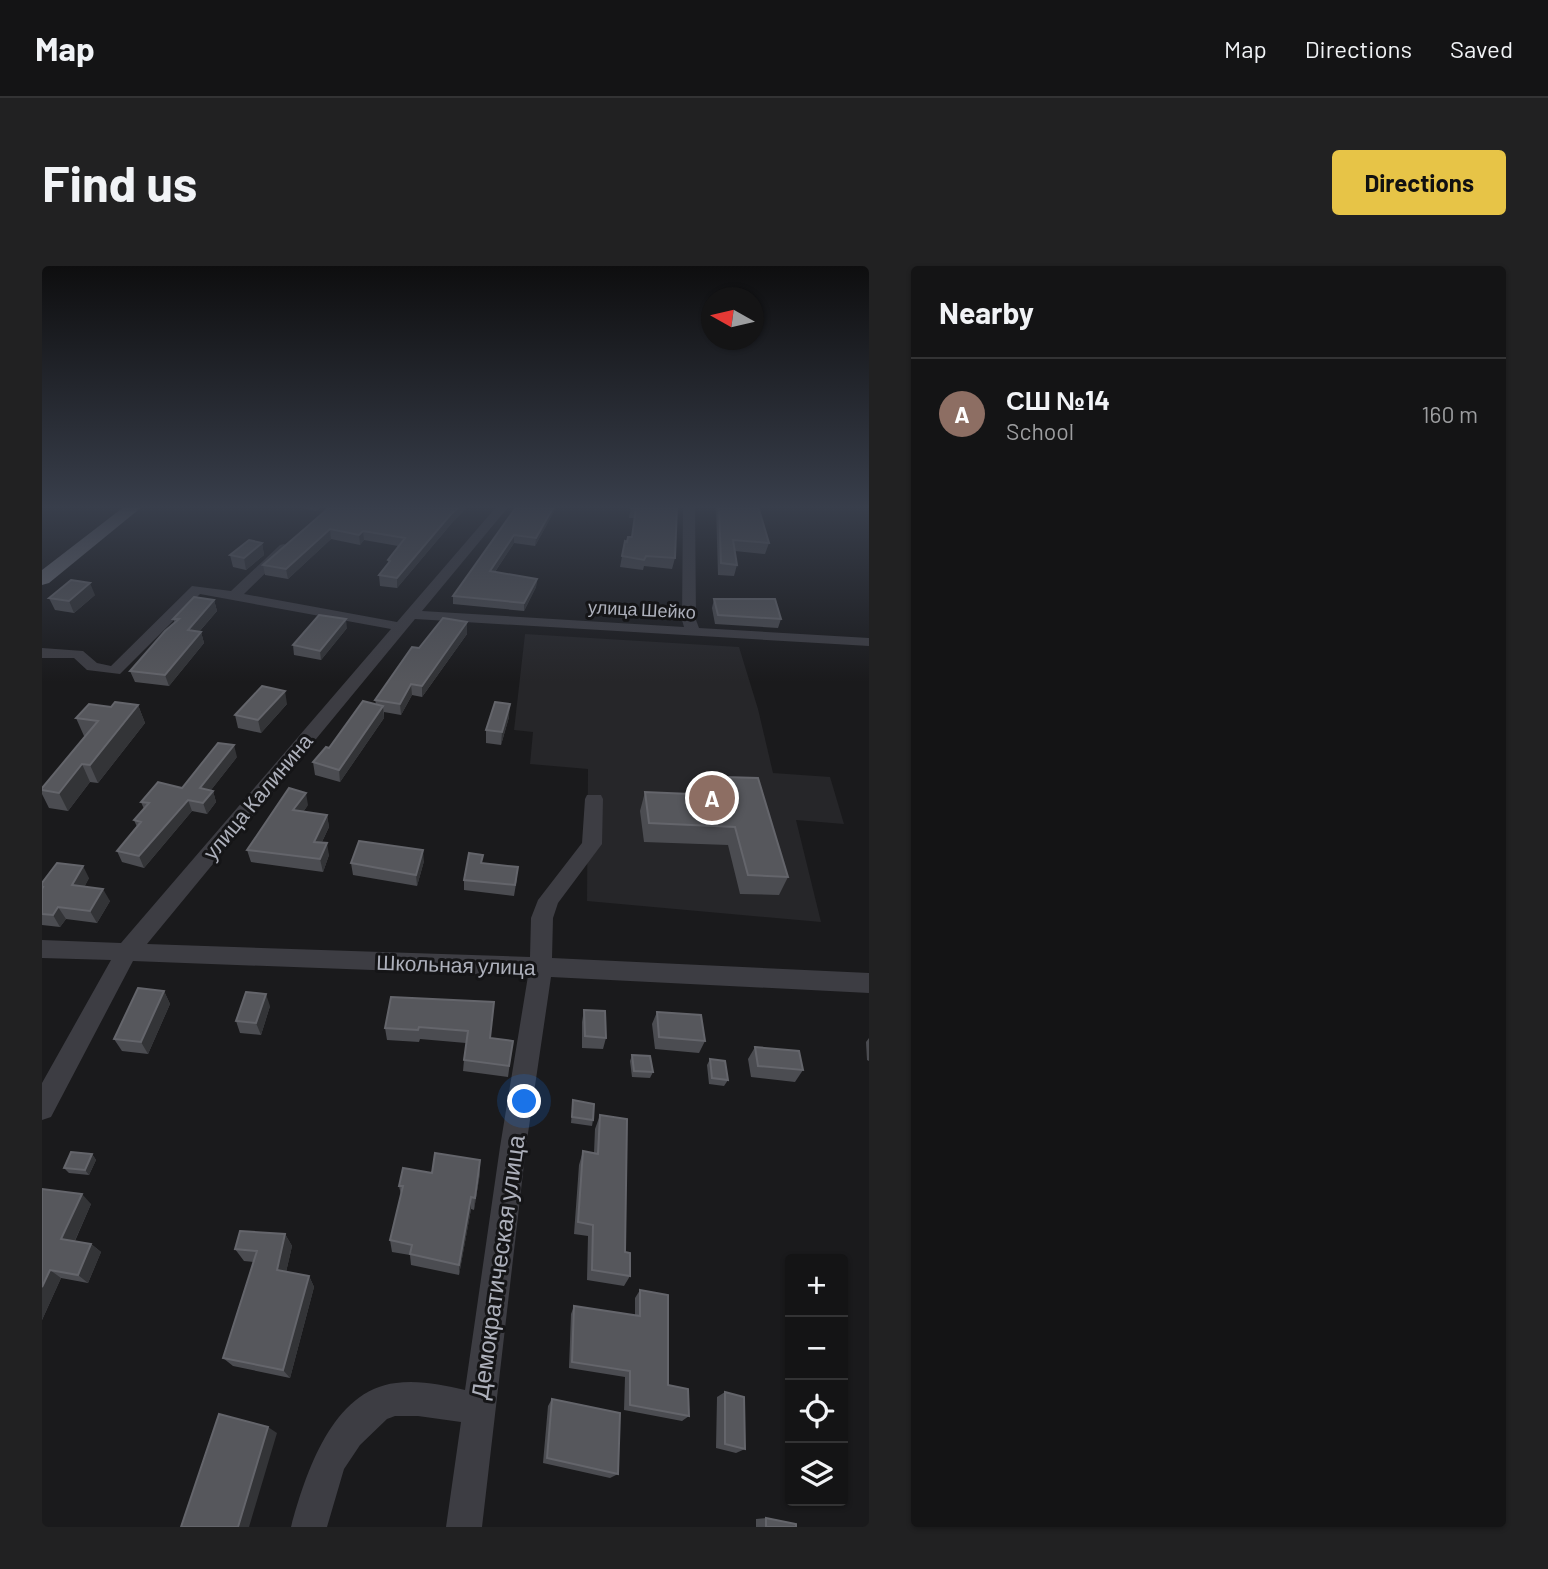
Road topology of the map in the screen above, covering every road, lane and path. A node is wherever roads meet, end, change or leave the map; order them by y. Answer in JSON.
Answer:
{"nodes":[{"id":1,"x":60,"y":565,"type":"edge"},
{"id":2,"x":266,"y":565,"type":"edge"},
{"id":3,"x":454,"y":565,"type":"edge"},
{"id":4,"x":689,"y":565,"type":"edge"},
{"id":5,"x":42,"y":579,"type":"edge"},
{"id":6,"x":234,"y":596,"type":"junction"},
{"id":7,"x":408,"y":621,"type":"junction"},
{"id":8,"x":693,"y":631,"type":"junction"},
{"id":9,"x":869,"y":642,"type":"edge"},
{"id":10,"x":42,"y":653,"type":"edge"},
{"id":11,"x":594,"y":799,"type":"dead end"},
{"id":12,"x":42,"y":949,"type":"edge"},
{"id":13,"x":127,"y":952,"type":"junction"},
{"id":14,"x":541,"y":967,"type":"junction"},
{"id":15,"x":869,"y":983,"type":"edge"},
{"id":16,"x":42,"y":1108,"type":"edge"},
{"id":17,"x":478,"y":1409,"type":"junction"},
{"id":18,"x":309,"y":1527,"type":"edge"},
{"id":19,"x":464,"y":1527,"type":"edge"}],
"edges":[{"from":1,"to":5,"type":"highway"},
{"from":2,"to":6,"type":"street"},
{"from":3,"to":7,"type":"street","name":"улица Калинина"},
{"from":4,"to":8,"type":"street"},
{"from":6,"to":7,"type":"street","name":"улица Шейко"},
{"from":6,"to":10,"type":"street","name":"улица Шейко"},
{"from":7,"to":8,"type":"street","name":"улица Шейко"},
{"from":7,"to":13,"type":"street","name":"улица Калинина"},
{"from":8,"to":9,"type":"street","name":"улица Шейко"},
{"from":11,"to":14,"type":"street","name":"Демократическая улица"},
{"from":12,"to":13,"type":"street","name":"Школьная улица"},
{"from":13,"to":14,"type":"street","name":"Школьная улица"},
{"from":13,"to":16,"type":"street","name":"улица Калинина"},
{"from":14,"to":15,"type":"street","name":"Школьная улица"},
{"from":14,"to":17,"type":"street","name":"Демократическая улица"},
{"from":17,"to":18,"type":"street"},
{"from":17,"to":19,"type":"street","name":"Демократическая улица"}]}
